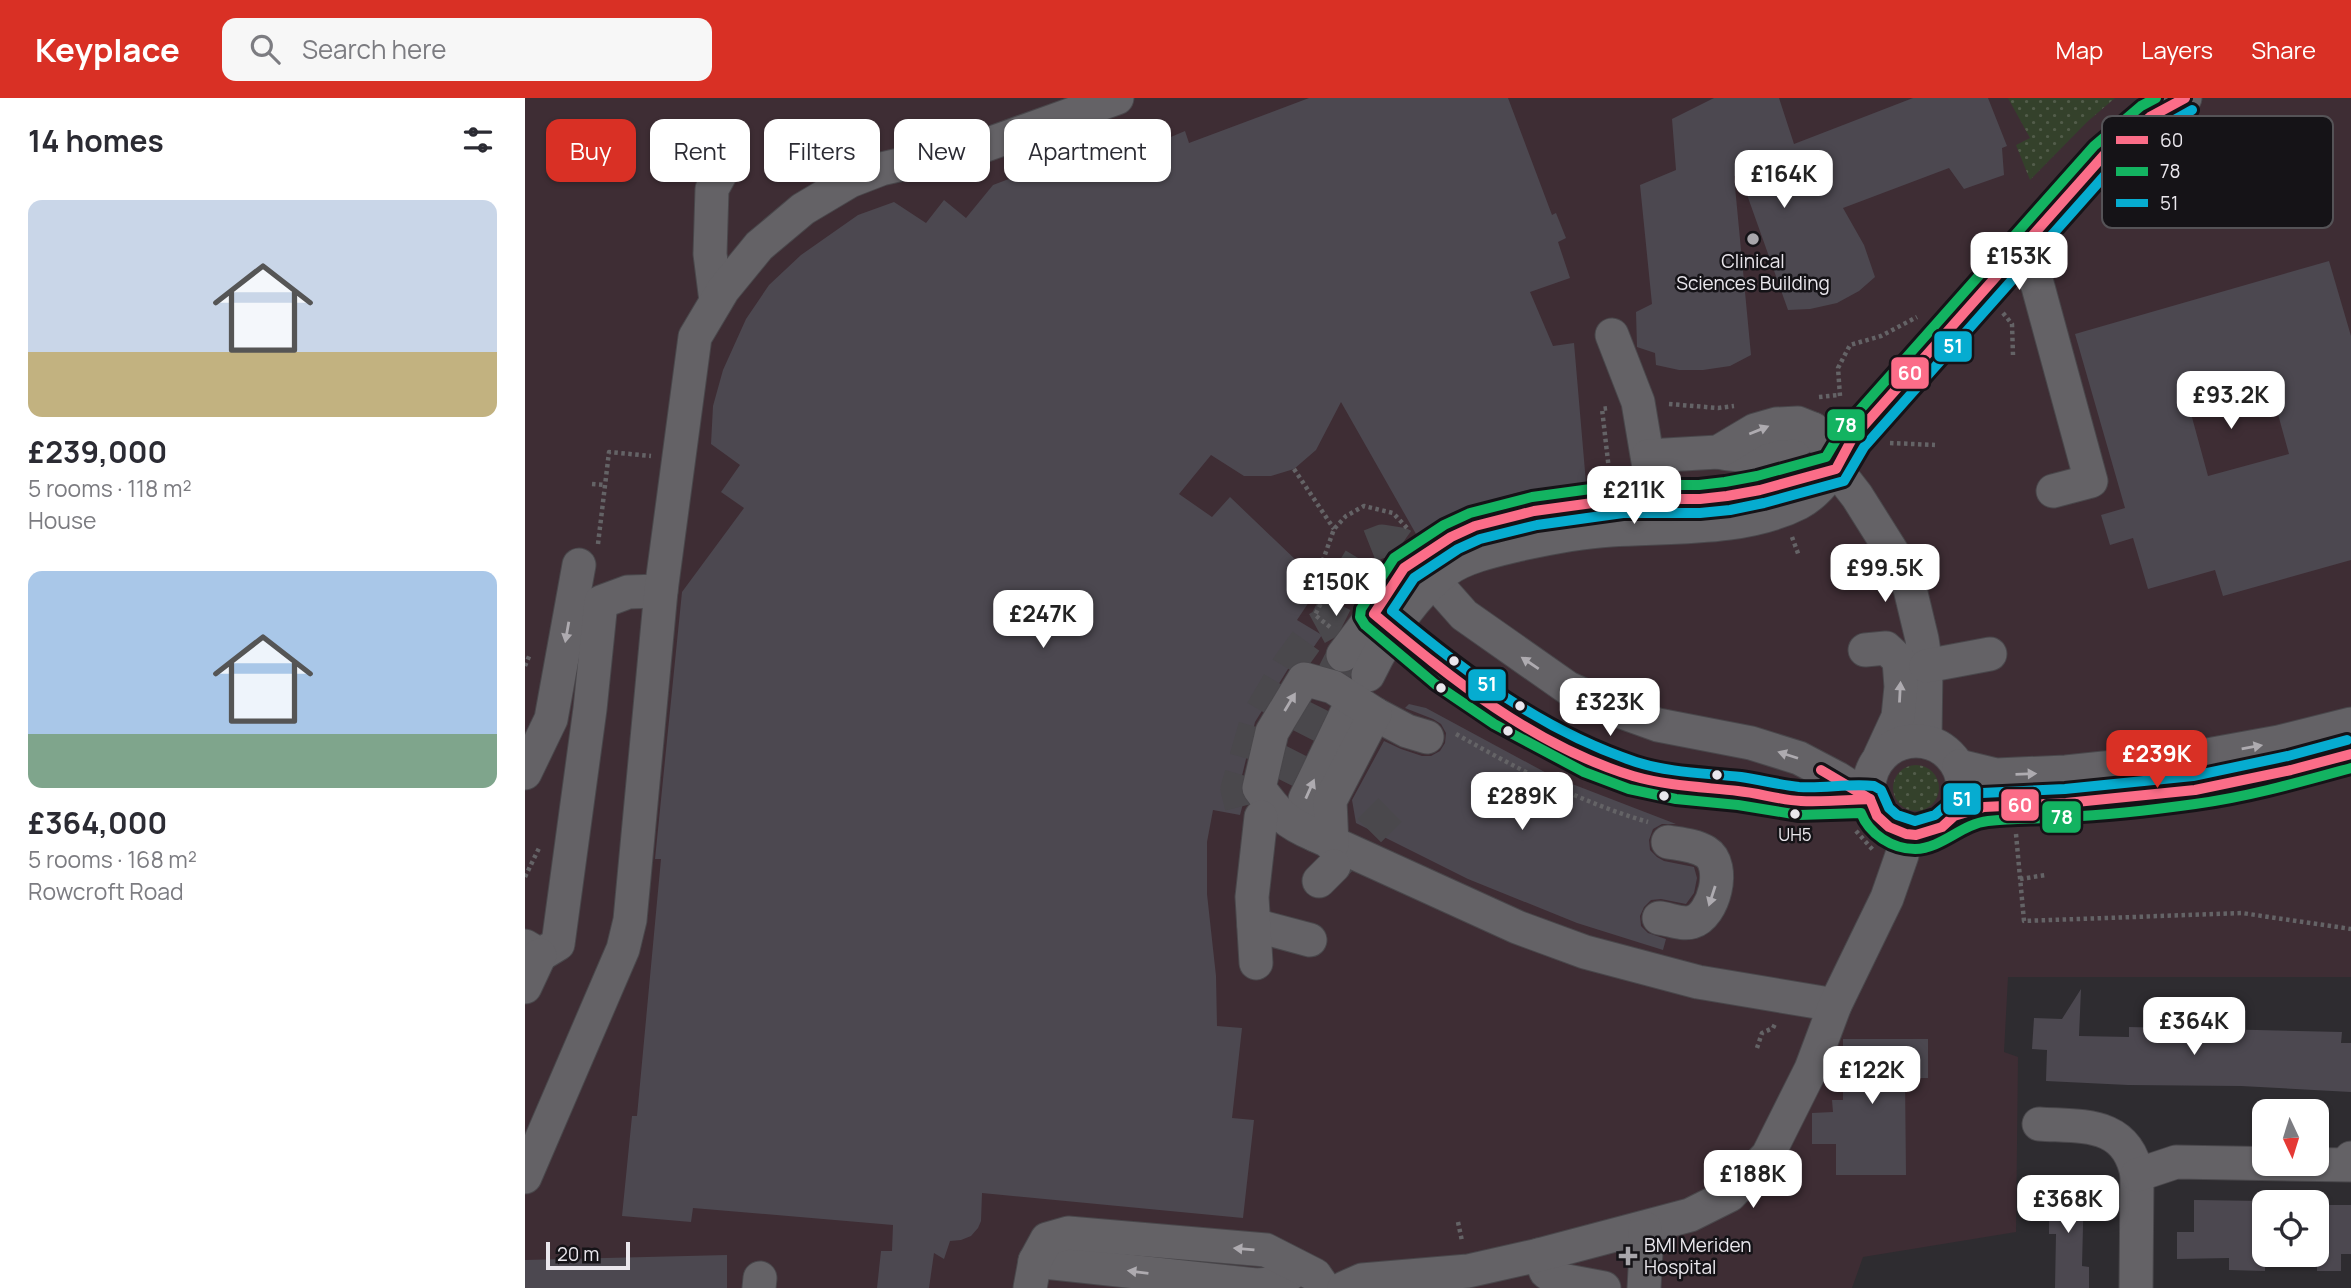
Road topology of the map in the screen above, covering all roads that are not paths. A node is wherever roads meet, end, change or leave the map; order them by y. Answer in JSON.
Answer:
{"nodes":[{"id":1,"x":1117,"y":98,"type":"edge"},
{"id":2,"x":2185,"y":98,"type":"edge"},
{"id":3,"x":2152,"y":116,"type":"edge"},
{"id":4,"x":2102,"y":157,"type":"edge"},
{"id":5,"x":716,"y":182,"type":"edge"},
{"id":6,"x":2016,"y":255,"type":"junction"},
{"id":7,"x":716,"y":301,"type":"junction"},
{"id":8,"x":1612,"y":335,"type":"dead end"},
{"id":9,"x":1648,"y":456,"type":"junction"},
{"id":10,"x":1836,"y":470,"type":"junction"},
{"id":11,"x":1760,"y":490,"type":"junction"},
{"id":12,"x":2053,"y":491,"type":"dead end"},
{"id":13,"x":1653,"y":499,"type":"junction"},
{"id":14,"x":579,"y":565,"type":"dead end"},
{"id":15,"x":1427,"y":569,"type":"junction"},
{"id":16,"x":660,"y":591,"type":"junction"},
{"id":17,"x":1384,"y":622,"type":"junction"},
{"id":18,"x":1865,"y":650,"type":"dead end"},
{"id":19,"x":1990,"y":654,"type":"dead end"},
{"id":20,"x":1355,"y":665,"type":"tunnel mouth"},
{"id":21,"x":1926,"y":666,"type":"junction"},
{"id":22,"x":1375,"y":714,"type":"junction"},
{"id":23,"x":2351,"y":724,"type":"edge"},
{"id":24,"x":1440,"y":734,"type":"road end"},
{"id":25,"x":1925,"y":740,"type":"junction"},
{"id":26,"x":2351,"y":754,"type":"edge"},
{"id":27,"x":1880,"y":757,"type":"junction"},
{"id":28,"x":1959,"y":766,"type":"junction"},
{"id":29,"x":525,"y":774,"type":"edge"},
{"id":30,"x":1870,"y":799,"type":"junction"},
{"id":31,"x":1954,"y":816,"type":"junction"},
{"id":32,"x":1261,"y":817,"type":"dead end"},
{"id":33,"x":1660,"y":833,"type":"road end"},
{"id":34,"x":1906,"y":834,"type":"junction"},
{"id":35,"x":1325,"y":857,"type":"junction"},
{"id":36,"x":1659,"y":918,"type":"dead end"},
{"id":37,"x":1254,"y":925,"type":"junction"},
{"id":38,"x":1310,"y":940,"type":"dead end"},
{"id":39,"x":533,"y":950,"type":"edge"},
{"id":40,"x":1256,"y":962,"type":"dead end"},
{"id":41,"x":525,"y":987,"type":"edge"},
{"id":42,"x":1835,"y":1005,"type":"junction"},
{"id":43,"x":2039,"y":1124,"type":"dead end"},
{"id":44,"x":2351,"y":1158,"type":"edge"},
{"id":45,"x":2137,"y":1175,"type":"junction"},
{"id":46,"x":525,"y":1177,"type":"edge"},
{"id":47,"x":1645,"y":1228,"type":"junction"},
{"id":48,"x":1539,"y":1255,"type":"junction"},
{"id":49,"x":1033,"y":1275,"type":"edge"},
{"id":50,"x":1324,"y":1288,"type":"edge"},
{"id":51,"x":1344,"y":1288,"type":"edge"},
{"id":52,"x":1604,"y":1288,"type":"edge"},
{"id":53,"x":1644,"y":1288,"type":"edge"},
{"id":54,"x":2136,"y":1288,"type":"edge"}],
"edges":[{"from":1,"to":7,"type":"street"},
{"from":2,"to":3,"type":"street"},
{"from":4,"to":6,"type":"street"},
{"from":5,"to":7,"type":"street"},
{"from":6,"to":10,"type":"street"},
{"from":6,"to":12,"type":"street"},
{"from":7,"to":16,"type":"street"},
{"from":8,"to":9,"type":"street"},
{"from":9,"to":10,"type":"street","one_way":true},
{"from":9,"to":13,"type":"street"},
{"from":10,"to":11,"type":"street"},
{"from":10,"to":15,"type":"street"},
{"from":10,"to":21,"type":"street"},
{"from":11,"to":13,"type":"street"},
{"from":11,"to":15,"type":"street"},
{"from":13,"to":15,"type":"street"},
{"from":14,"to":29,"type":"street","one_way":true},
{"from":15,"to":17,"type":"street"},
{"from":30,"to":15,"type":"street","one_way":true},
{"from":16,"to":39,"type":"street"},
{"from":16,"to":46,"type":"street"},
{"from":17,"to":20,"type":"street"},
{"from":17,"to":30,"type":"street"},
{"from":27,"to":18,"type":"street","one_way":true},
{"from":19,"to":21,"type":"street"},
{"from":21,"to":25,"type":"street"},
{"from":22,"to":24,"type":"street"},
{"from":22,"to":35,"type":"street"},
{"from":35,"to":22,"type":"street","one_way":true},
{"from":28,"to":23,"type":"street","one_way":true},
{"from":25,"to":27,"type":"street"},
{"from":25,"to":28,"type":"street"},
{"from":26,"to":31,"type":"street"},
{"from":27,"to":30,"type":"street"},
{"from":28,"to":31,"type":"street"},
{"from":30,"to":34,"type":"street"},
{"from":31,"to":34,"type":"street"},
{"from":32,"to":37,"type":"street"},
{"from":33,"to":36,"type":"street","one_way":true},
{"from":34,"to":42,"type":"street"},
{"from":35,"to":42,"type":"street"},
{"from":37,"to":38,"type":"street"},
{"from":37,"to":40,"type":"street"},
{"from":39,"to":41,"type":"street"},
{"from":42,"to":47,"type":"street"},
{"from":43,"to":45,"type":"street"},
{"from":44,"to":45,"type":"street"},
{"from":45,"to":54,"type":"street"},
{"from":47,"to":48,"type":"street"},
{"from":47,"to":53,"type":"street"},
{"from":48,"to":51,"type":"street"},
{"from":48,"to":52,"type":"street"},
{"from":50,"to":49,"type":"street","one_way":true}]}
